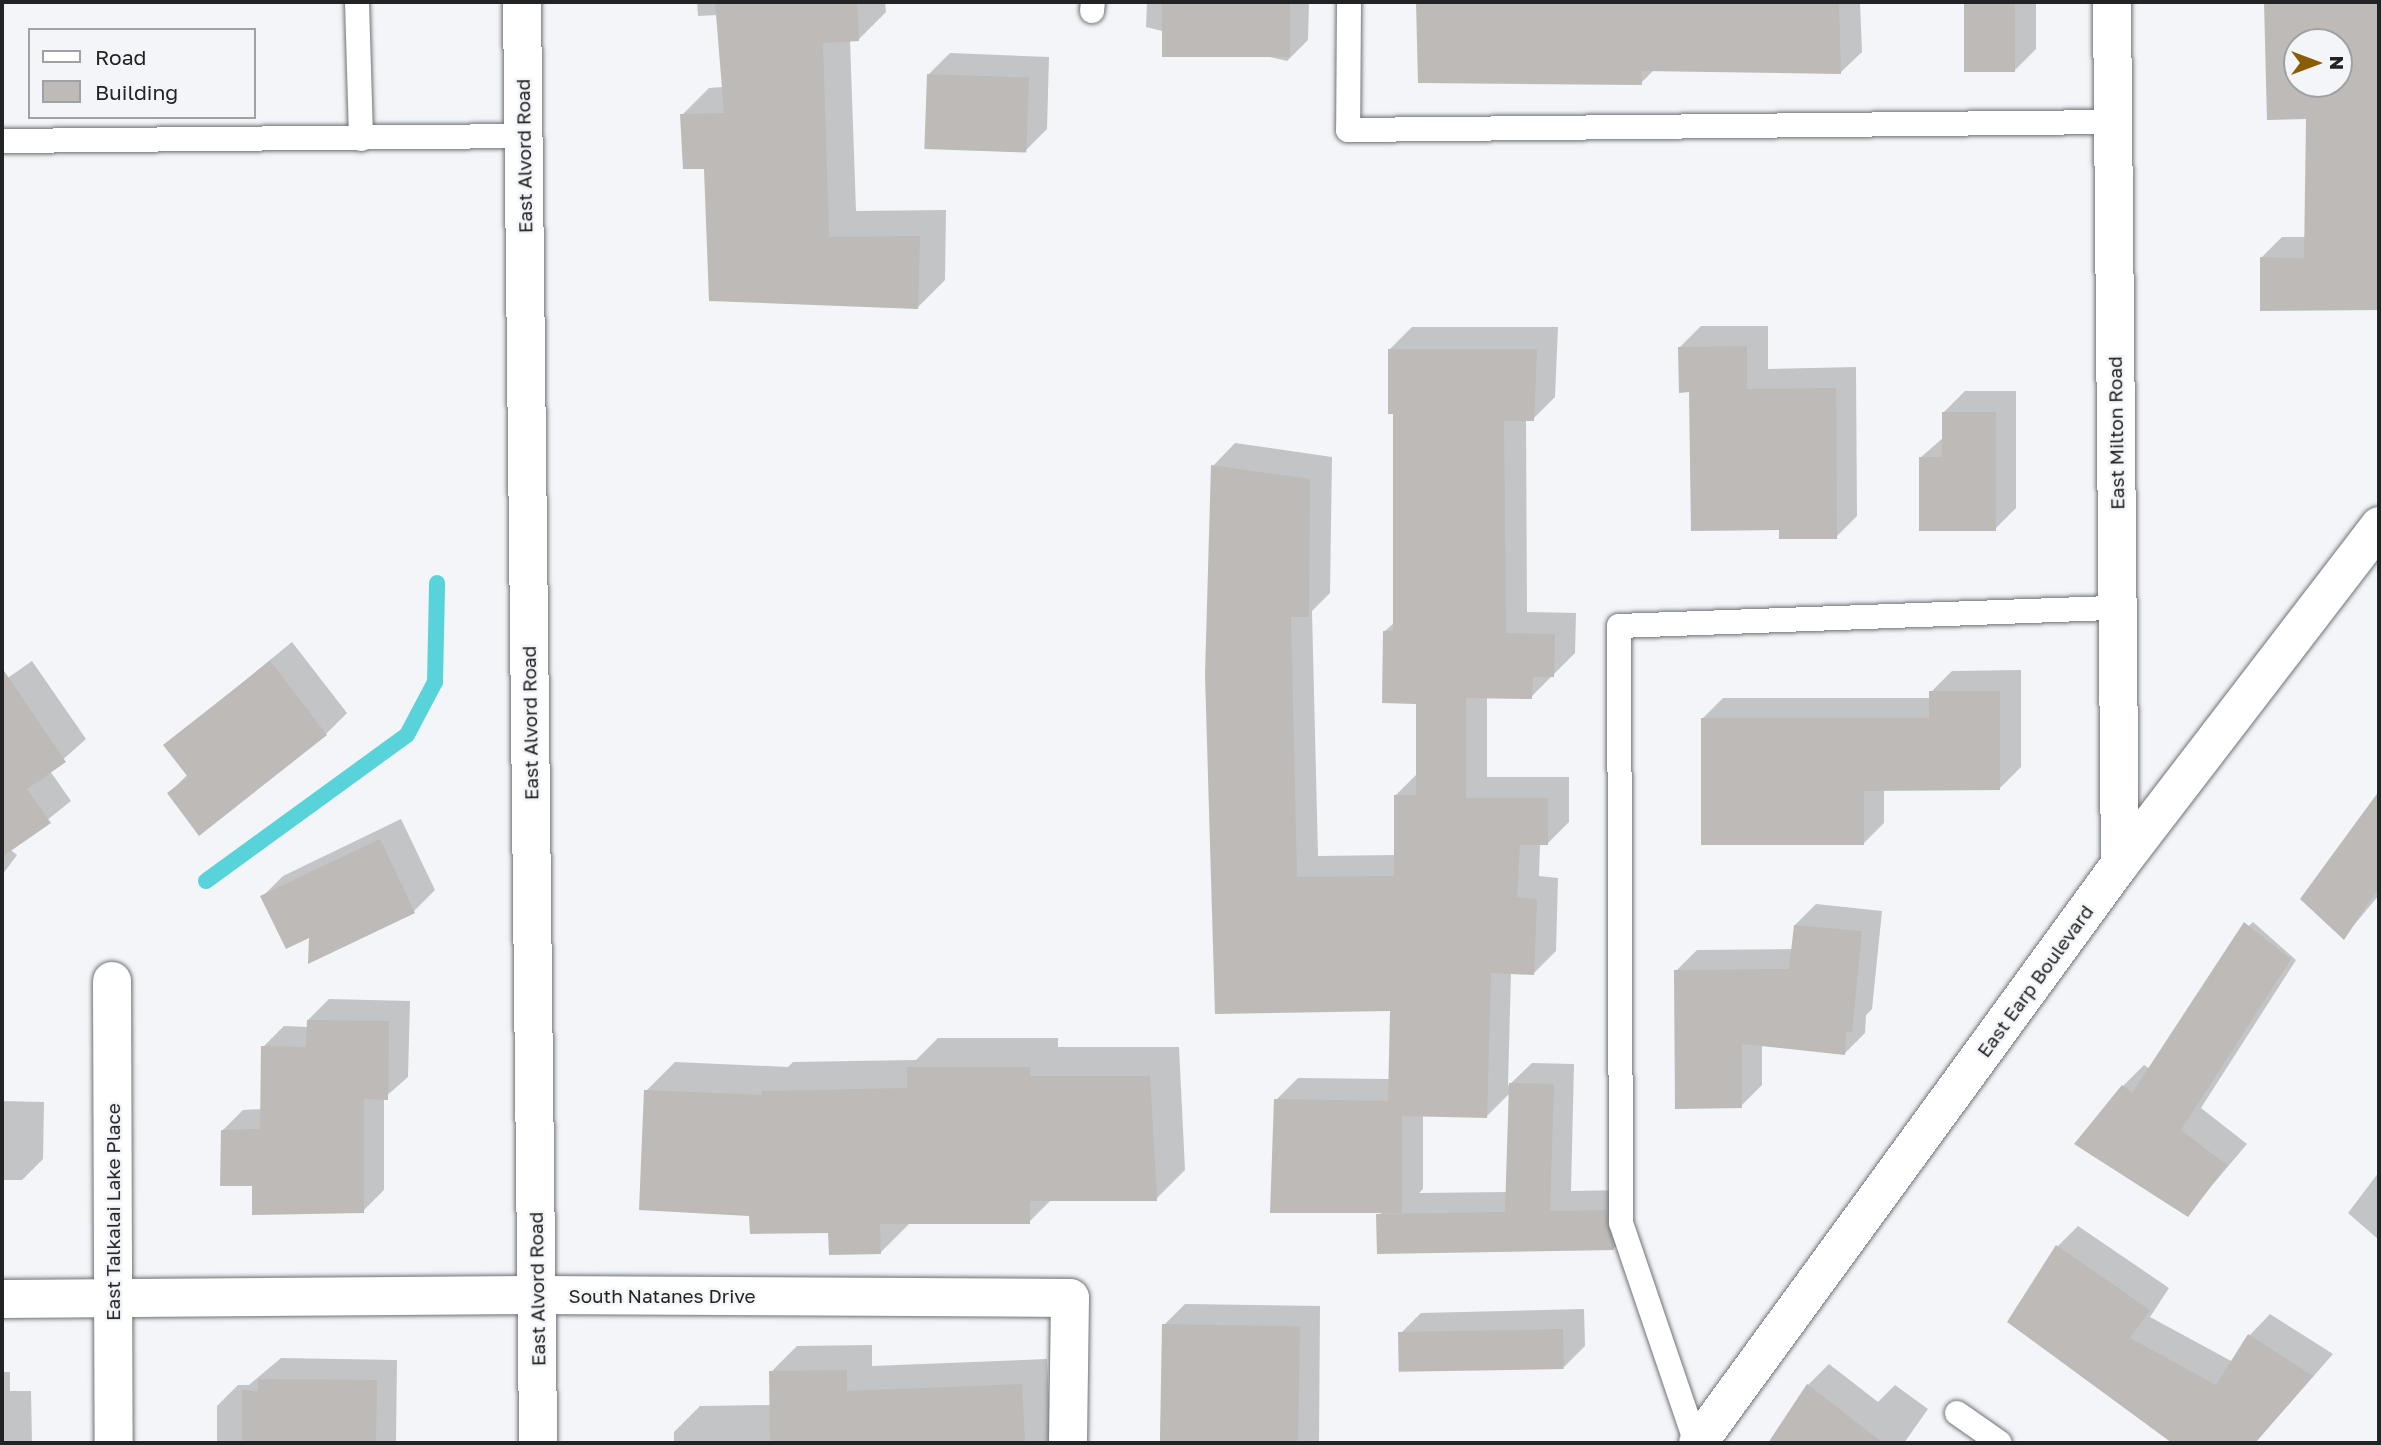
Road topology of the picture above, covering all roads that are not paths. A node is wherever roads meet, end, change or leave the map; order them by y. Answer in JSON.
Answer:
{"nodes":[{"id":1,"x":357,"y":2,"type":"edge"},
{"id":2,"x":522,"y":2,"type":"edge"},
{"id":3,"x":1349,"y":2,"type":"edge"},
{"id":4,"x":2112,"y":2,"type":"edge"},
{"id":5,"x":2113,"y":121,"type":"junction"},
{"id":6,"x":524,"y":136,"type":"junction"},
{"id":7,"x":361,"y":139,"type":"junction"},
{"id":8,"x":2,"y":141,"type":"edge"},
{"id":9,"x":2379,"y":526,"type":"edge"},
{"id":10,"x":2117,"y":608,"type":"junction"},
{"id":11,"x":2120,"y":864,"type":"junction"},
{"id":12,"x":111,"y":981,"type":"dead end"},
{"id":13,"x":537,"y":1295,"type":"junction"},
{"id":14,"x":113,"y":1298,"type":"junction"},
{"id":15,"x":2,"y":1299,"type":"edge"},
{"id":16,"x":1957,"y":1413,"type":"dead end"},
{"id":17,"x":114,"y":1443,"type":"edge"},
{"id":18,"x":538,"y":1443,"type":"edge"},
{"id":19,"x":1068,"y":1443,"type":"edge"},
{"id":20,"x":1697,"y":1443,"type":"edge"},
{"id":21,"x":2000,"y":1443,"type":"edge"}],
"edges":[{"from":1,"to":7,"type":"lane"},
{"from":2,"to":6,"type":"street","name":"East Alvord Road"},
{"from":3,"to":5,"type":"lane"},
{"from":4,"to":5,"type":"street","name":"East Milton Road"},
{"from":5,"to":10,"type":"street","name":"East Milton Road"},
{"from":6,"to":7,"type":"lane"},
{"from":6,"to":13,"type":"street","name":"East Alvord Road"},
{"from":7,"to":8,"type":"lane"},
{"from":9,"to":11,"type":"street","name":"East Earp Boulevard"},
{"from":10,"to":11,"type":"street","name":"East Milton Road"},
{"from":10,"to":20,"type":"lane"},
{"from":11,"to":20,"type":"street","name":"East Earp Boulevard"},
{"from":12,"to":14,"type":"street","name":"East Talkalai Lake Place"},
{"from":13,"to":14,"type":"street","name":"South Natanes Drive"},
{"from":13,"to":18,"type":"street","name":"East Alvord Road"},
{"from":13,"to":19,"type":"street","name":"South Natanes Drive"},
{"from":14,"to":15,"type":"street","name":"South Natanes Drive"},
{"from":14,"to":17,"type":"street","name":"East Talkalai Lake Place"},
{"from":16,"to":21,"type":"lane"}]}
